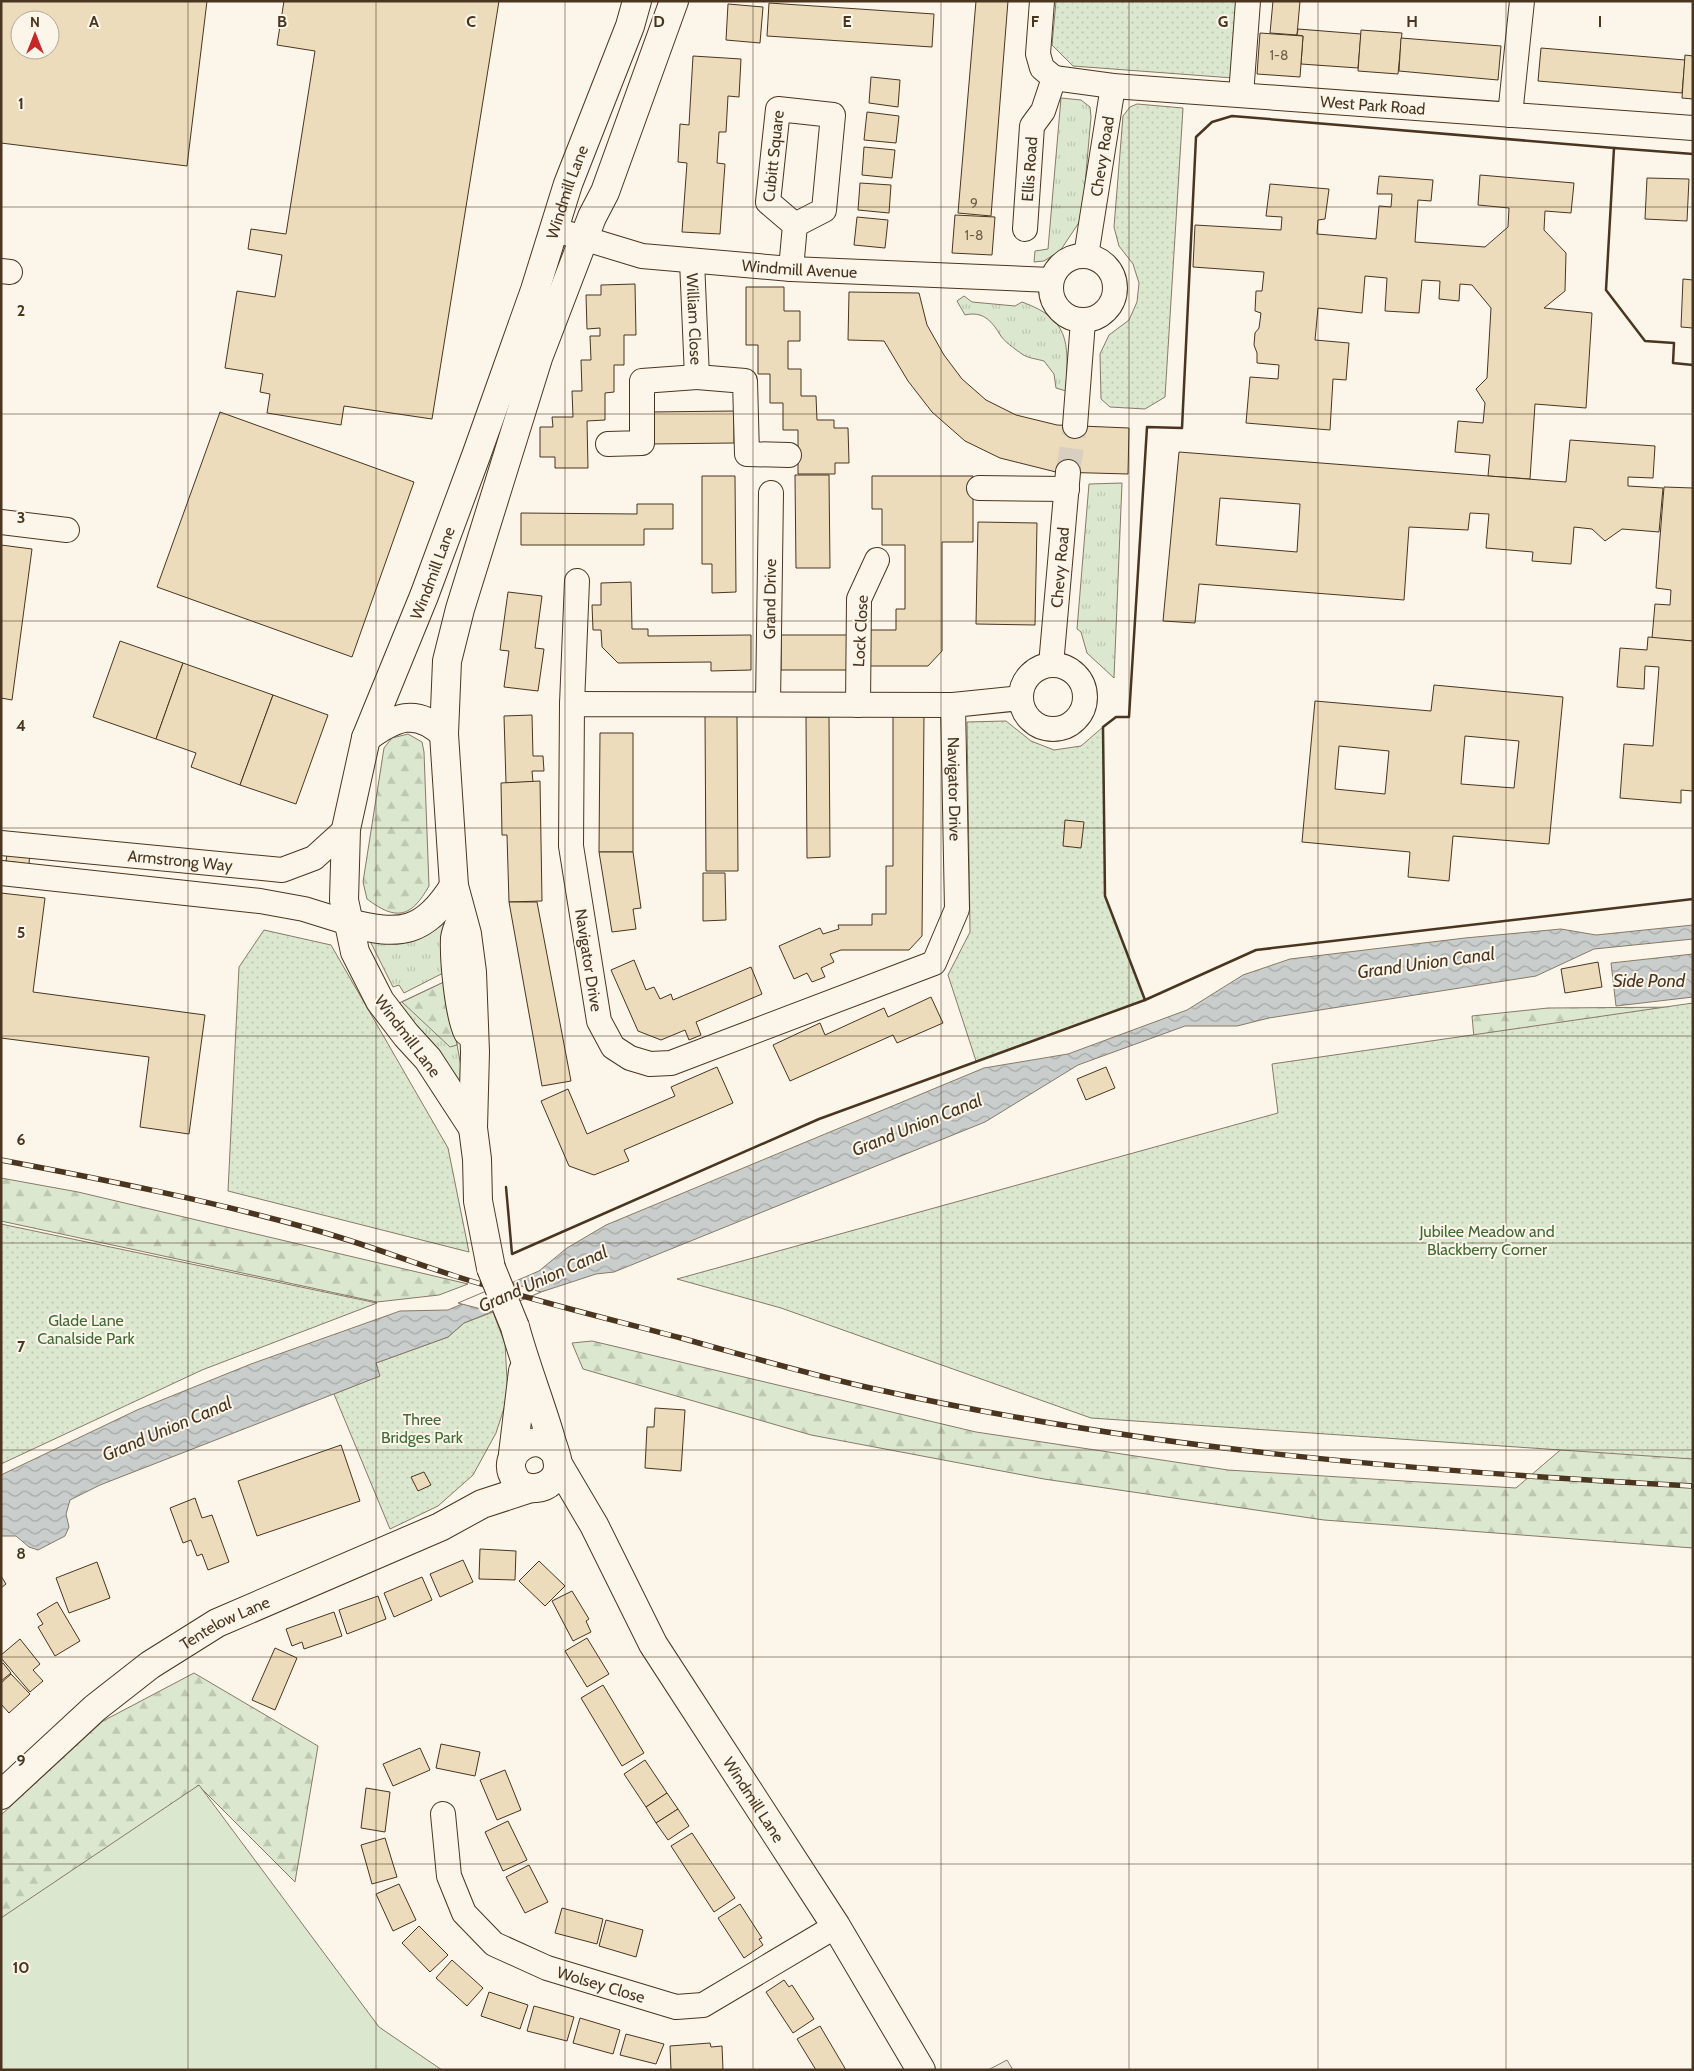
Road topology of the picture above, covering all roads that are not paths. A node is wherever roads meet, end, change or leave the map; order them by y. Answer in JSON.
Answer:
{"nodes":[{"id":1,"x":637,"y":1,"type":"edge"},
{"id":2,"x":674,"y":1,"type":"edge"},
{"id":3,"x":1042,"y":1,"type":"edge"},
{"id":4,"x":1248,"y":1,"type":"edge"},
{"id":5,"x":1522,"y":1,"type":"edge"},
{"id":6,"x":1054,"y":78,"type":"junction"},
{"id":7,"x":1112,"y":86,"type":"junction"},
{"id":8,"x":1241,"y":95,"type":"junction"},
{"id":9,"x":1510,"y":115,"type":"junction"},
{"id":10,"x":1693,"y":128,"type":"edge"},
{"id":11,"x":794,"y":225,"type":"junction"},
{"id":12,"x":554,"y":229,"type":"junction"},
{"id":13,"x":1025,"y":229,"type":"dead end"},
{"id":14,"x":584,"y":239,"type":"junction"},
{"id":15,"x":1086,"y":256,"type":"junction"},
{"id":16,"x":692,"y":260,"type":"junction"},
{"id":17,"x":791,"y":269,"type":"junction"},
{"id":18,"x":1051,"y":280,"type":"junction"},
{"id":19,"x":1083,"y":321,"type":"junction"},
{"id":20,"x":697,"y":376,"type":"junction"},
{"id":21,"x":1075,"y":426,"type":"tunnel mouth"},
{"id":22,"x":608,"y":444,"type":"dead end"},
{"id":23,"x":789,"y":455,"type":"dead end"},
{"id":24,"x":979,"y":488,"type":"dead end"},
{"id":25,"x":771,"y":493,"type":"dead end"},
{"id":26,"x":1,"y":522,"type":"edge"},
{"id":27,"x":67,"y":530,"type":"dead end"},
{"id":28,"x":877,"y":560,"type":"dead end"},
{"id":29,"x":577,"y":581,"type":"dead end"},
{"id":30,"x":1051,"y":665,"type":"junction"},
{"id":31,"x":1021,"y":698,"type":"junction"},
{"id":32,"x":572,"y":704,"type":"junction"},
{"id":33,"x":768,"y":704,"type":"junction"},
{"id":34,"x":858,"y":705,"type":"junction"},
{"id":35,"x":953,"y":705,"type":"junction"},
{"id":36,"x":444,"y":734,"type":"junction"},
{"id":37,"x":366,"y":738,"type":"junction"},
{"id":38,"x":346,"y":829,"type":"junction"},
{"id":39,"x":1,"y":843,"type":"edge"},
{"id":40,"x":1,"y":873,"type":"edge"},
{"id":41,"x":454,"y":886,"type":"junction"},
{"id":42,"x":349,"y":923,"type":"junction"},
{"id":43,"x":473,"y":1128,"type":"junction"},
{"id":44,"x":524,"y":1362,"type":"junction"},
{"id":45,"x":512,"y":1461,"type":"junction"},
{"id":46,"x":547,"y":1473,"type":"junction"},
{"id":47,"x":482,"y":1504,"type":"junction"},
{"id":48,"x":1,"y":1795,"type":"edge"},
{"id":49,"x":443,"y":1814,"type":"dead end"},
{"id":50,"x":836,"y":1926,"type":"junction"},
{"id":51,"x":921,"y":2070,"type":"edge"}],
"edges":[{"from":1,"to":12,"type":"main road","name":"Windmill Lane"},
{"from":2,"to":14,"type":"main road","name":"Windmill Lane"},
{"from":3,"to":6,"type":"street"},
{"from":4,"to":8,"type":"street"},
{"from":5,"to":9,"type":"street"},
{"from":6,"to":7,"type":"street","name":"West Park Road"},
{"from":6,"to":13,"type":"street","name":"Ellis Road"},
{"from":7,"to":8,"type":"street","name":"West Park Road"},
{"from":7,"to":15,"type":"street","name":"Chevy Road"},
{"from":8,"to":9,"type":"street","name":"West Park Road"},
{"from":9,"to":10,"type":"street","name":"West Park Road"},
{"from":11,"to":11,"type":"street","name":"Cubitt Square"},
{"from":11,"to":17,"type":"street","name":"Cubitt Square"},
{"from":12,"to":14,"type":"street","name":"Windmill Avenue"},
{"from":12,"to":37,"type":"main road","name":"Windmill Lane"},
{"from":14,"to":16,"type":"street","name":"Windmill Avenue"},
{"from":14,"to":36,"type":"main road","name":"Windmill Lane"},
{"from":15,"to":18,"type":"street"},
{"from":15,"to":19,"type":"street"},
{"from":16,"to":17,"type":"street","name":"Windmill Avenue"},
{"from":16,"to":20,"type":"street","name":"William Close"},
{"from":17,"to":18,"type":"street","name":"Windmill Avenue"},
{"from":18,"to":19,"type":"street"},
{"from":19,"to":21,"type":"street"},
{"from":20,"to":22,"type":"street","name":"William Close"},
{"from":20,"to":23,"type":"street","name":"William Close"},
{"from":24,"to":30,"type":"street","name":"Chevy Road"},
{"from":25,"to":33,"type":"street","name":"Grand Drive"},
{"from":26,"to":27,"type":"street"},
{"from":28,"to":34,"type":"street","name":"Lock Close"},
{"from":29,"to":32,"type":"street","name":"Navigator Drive"},
{"from":30,"to":31,"type":"street"},
{"from":30,"to":31,"type":"street"},
{"from":31,"to":35,"type":"street"},
{"from":32,"to":33,"type":"street"},
{"from":32,"to":35,"type":"street","name":"Navigator Drive"},
{"from":33,"to":34,"type":"street"},
{"from":34,"to":35,"type":"street"},
{"from":36,"to":37,"type":"main road"},
{"from":36,"to":41,"type":"main road","name":"Windmill Lane"},
{"from":37,"to":38,"type":"main road","name":"Windmill Lane"},
{"from":38,"to":39,"type":"street","name":"Armstrong Way"},
{"from":38,"to":42,"type":"main road","name":"Windmill Lane"},
{"from":40,"to":42,"type":"street","name":"Armstrong Way"},
{"from":41,"to":42,"type":"main road"},
{"from":41,"to":43,"type":"main road","name":"Windmill Lane"},
{"from":42,"to":43,"type":"main road","name":"Windmill Lane"},
{"from":43,"to":44,"type":"main road","name":"Windmill Lane","bridge":true},
{"from":44,"to":45,"type":"main road","name":"Windmill Lane"},
{"from":44,"to":46,"type":"main road","name":"Windmill Lane"},
{"from":45,"to":46,"type":"main road"},
{"from":45,"to":46,"type":"main road"},
{"from":45,"to":47,"type":"main road","name":"Tentelow Lane"},
{"from":46,"to":47,"type":"main road","name":"Tentelow Lane"},
{"from":46,"to":50,"type":"main road","name":"Windmill Lane"},
{"from":47,"to":48,"type":"main road","name":"Tentelow Lane"},
{"from":49,"to":50,"type":"street","name":"Wolsey Close"},
{"from":50,"to":51,"type":"main road","name":"Windmill Lane"}]}
